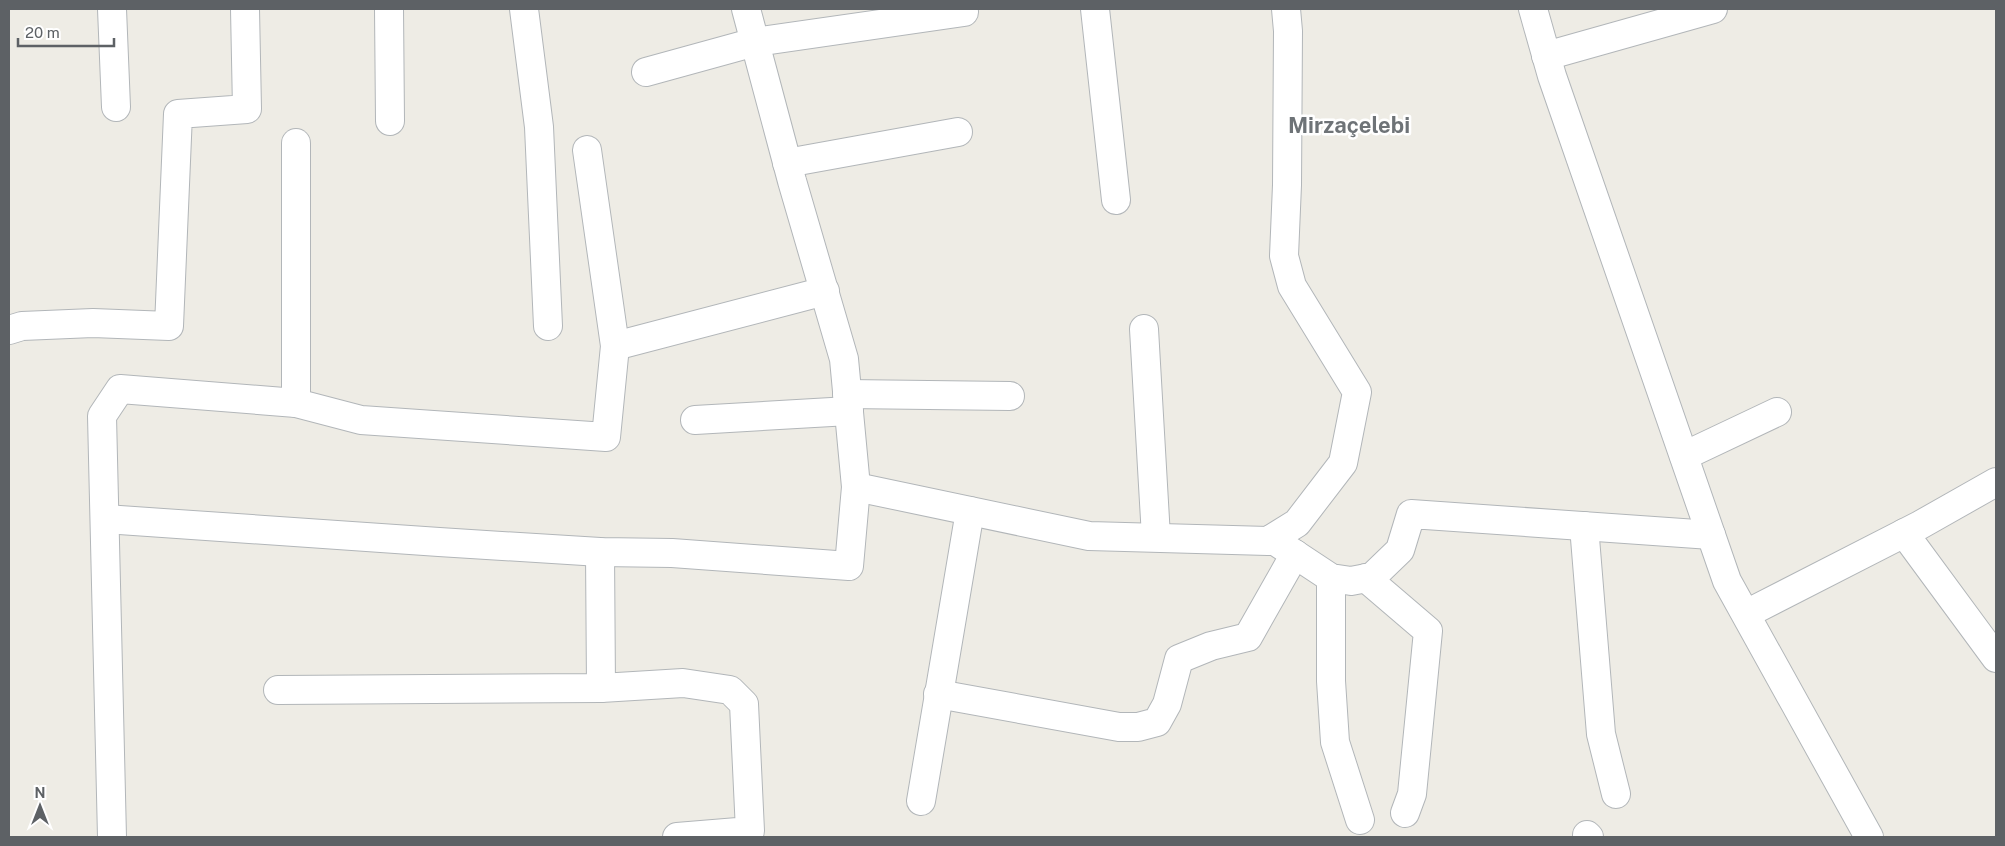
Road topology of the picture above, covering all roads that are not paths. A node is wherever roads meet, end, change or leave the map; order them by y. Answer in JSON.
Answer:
{"nodes":[{"id":1,"x":112,"y":9,"type":"edge"},
{"id":2,"x":245,"y":9,"type":"edge"},
{"id":3,"x":389,"y":9,"type":"edge"},
{"id":4,"x":524,"y":9,"type":"edge"},
{"id":5,"x":746,"y":9,"type":"edge"},
{"id":6,"x":1095,"y":9,"type":"edge"},
{"id":7,"x":1286,"y":9,"type":"edge"},
{"id":8,"x":1533,"y":9,"type":"edge"},
{"id":9,"x":1713,"y":9,"type":"edge"},
{"id":10,"x":964,"y":12,"type":"dead end"},
{"id":11,"x":755,"y":42,"type":"junction"},
{"id":12,"x":1546,"y":56,"type":"junction"},
{"id":13,"x":646,"y":72,"type":"dead end"},
{"id":14,"x":116,"y":107,"type":"dead end"},
{"id":15,"x":390,"y":121,"type":"dead end"},
{"id":16,"x":958,"y":132,"type":"dead end"},
{"id":17,"x":296,"y":143,"type":"dead end"},
{"id":18,"x":587,"y":150,"type":"dead end"},
{"id":19,"x":787,"y":163,"type":"junction"},
{"id":20,"x":1116,"y":200,"type":"dead end"},
{"id":21,"x":825,"y":291,"type":"junction"},
{"id":22,"x":548,"y":326,"type":"dead end"},
{"id":23,"x":1144,"y":329,"type":"dead end"},
{"id":24,"x":9,"y":330,"type":"edge"},
{"id":25,"x":615,"y":346,"type":"junction"},
{"id":26,"x":1010,"y":396,"type":"dead end"},
{"id":27,"x":848,"y":402,"type":"junction"},
{"id":28,"x":296,"y":403,"type":"junction"},
{"id":29,"x":1777,"y":412,"type":"dead end"},
{"id":30,"x":695,"y":420,"type":"dead end"},
{"id":31,"x":1684,"y":456,"type":"junction"},
{"id":32,"x":1996,"y":482,"type":"edge"},
{"id":33,"x":856,"y":488,"type":"junction"},
{"id":34,"x":970,"y":511,"type":"junction"},
{"id":35,"x":105,"y":519,"type":"junction"},
{"id":36,"x":1584,"y":526,"type":"junction"},
{"id":37,"x":1904,"y":533,"type":"junction"},
{"id":38,"x":1711,"y":535,"type":"junction"},
{"id":39,"x":1156,"y":537,"type":"junction"},
{"id":40,"x":1272,"y":539,"type":"junction"},
{"id":41,"x":600,"y":552,"type":"junction"},
{"id":42,"x":1295,"y":554,"type":"junction"},
{"id":43,"x":1331,"y":578,"type":"junction"},
{"id":44,"x":1366,"y":578,"type":"junction"},
{"id":45,"x":1746,"y":614,"type":"junction"},
{"id":46,"x":1996,"y":658,"type":"edge"},
{"id":47,"x":601,"y":688,"type":"junction"},
{"id":48,"x":278,"y":690,"type":"dead end"},
{"id":49,"x":938,"y":694,"type":"junction"},
{"id":50,"x":1616,"y":794,"type":"dead end"},
{"id":51,"x":921,"y":801,"type":"dead end"},
{"id":52,"x":1405,"y":813,"type":"dead end"},
{"id":53,"x":1360,"y":820,"type":"dead end"},
{"id":54,"x":112,"y":837,"type":"edge"},
{"id":55,"x":677,"y":837,"type":"edge"},
{"id":56,"x":1870,"y":837,"type":"edge"}],
"edges":[{"from":1,"to":14,"type":"street"},
{"from":2,"to":24,"type":"street"},
{"from":3,"to":15,"type":"street"},
{"from":4,"to":22,"type":"street"},
{"from":5,"to":11,"type":"street"},
{"from":6,"to":20,"type":"street"},
{"from":7,"to":40,"type":"street"},
{"from":8,"to":12,"type":"street"},
{"from":9,"to":12,"type":"street"},
{"from":10,"to":11,"type":"street"},
{"from":11,"to":13,"type":"street"},
{"from":11,"to":19,"type":"street"},
{"from":12,"to":31,"type":"street"},
{"from":16,"to":19,"type":"street"},
{"from":17,"to":28,"type":"street"},
{"from":18,"to":25,"type":"street"},
{"from":19,"to":21,"type":"street"},
{"from":21,"to":25,"type":"street"},
{"from":21,"to":27,"type":"street"},
{"from":23,"to":39,"type":"street"},
{"from":25,"to":28,"type":"street"},
{"from":26,"to":27,"type":"street"},
{"from":27,"to":30,"type":"street"},
{"from":27,"to":33,"type":"street"},
{"from":28,"to":35,"type":"street"},
{"from":29,"to":31,"type":"street"},
{"from":31,"to":38,"type":"street"},
{"from":32,"to":37,"type":"street"},
{"from":33,"to":34,"type":"street"},
{"from":33,"to":41,"type":"street"},
{"from":34,"to":39,"type":"street"},
{"from":34,"to":49,"type":"street"},
{"from":35,"to":41,"type":"street"},
{"from":35,"to":54,"type":"street"},
{"from":36,"to":38,"type":"street"},
{"from":36,"to":44,"type":"street"},
{"from":36,"to":50,"type":"street"},
{"from":37,"to":45,"type":"street"},
{"from":37,"to":46,"type":"street"},
{"from":38,"to":45,"type":"street"},
{"from":39,"to":40,"type":"street"},
{"from":40,"to":42,"type":"street"},
{"from":41,"to":47,"type":"street"},
{"from":42,"to":43,"type":"street"},
{"from":42,"to":49,"type":"street"},
{"from":43,"to":44,"type":"street"},
{"from":43,"to":53,"type":"street"},
{"from":44,"to":52,"type":"street"},
{"from":45,"to":56,"type":"street"},
{"from":47,"to":48,"type":"street"},
{"from":47,"to":55,"type":"street"},
{"from":49,"to":51,"type":"street"}]}
